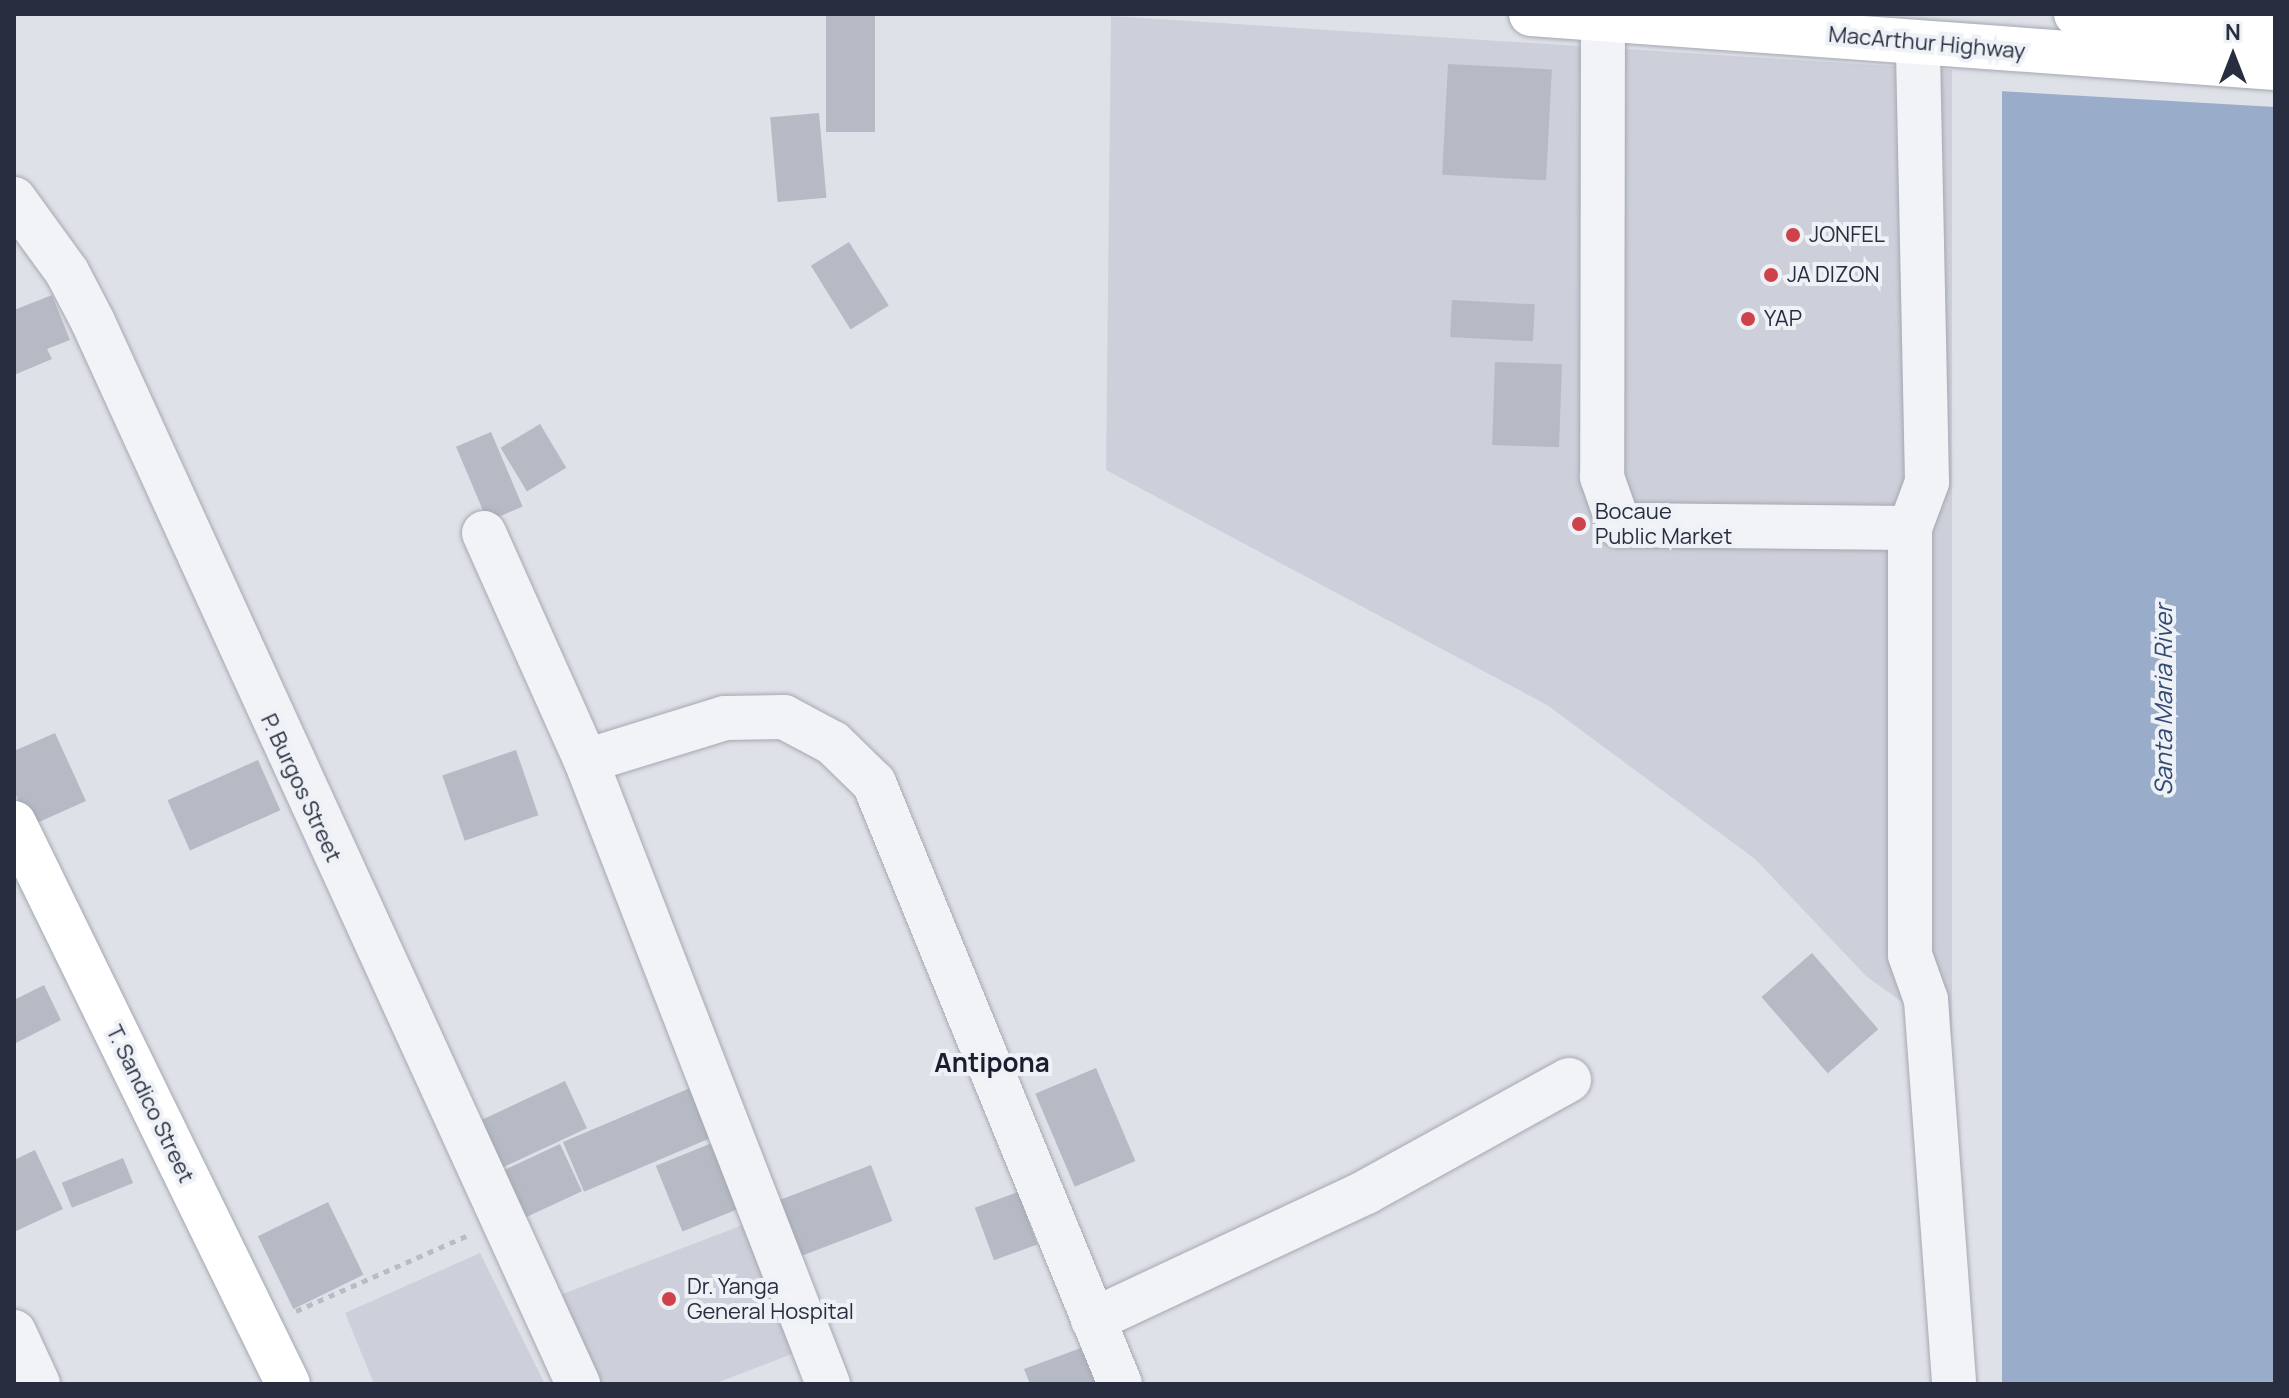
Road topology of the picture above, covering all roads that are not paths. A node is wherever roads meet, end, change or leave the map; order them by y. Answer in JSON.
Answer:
{"nodes":[{"id":1,"x":1531,"y":14,"type":"edge"},
{"id":2,"x":2076,"y":14,"type":"edge"},
{"id":3,"x":1603,"y":18,"type":"junction"},
{"id":4,"x":2275,"y":30,"type":"edge"},
{"id":5,"x":1938,"y":44,"type":"junction"},
{"id":6,"x":2275,"y":68,"type":"edge"},
{"id":7,"x":14,"y":199,"type":"edge"},
{"id":8,"x":1910,"y":528,"type":"junction"},
{"id":9,"x":484,"y":533,"type":"dead end"},
{"id":10,"x":586,"y":761,"type":"junction"},
{"id":11,"x":14,"y":823,"type":"edge"},
{"id":12,"x":1569,"y":1080,"type":"dead end"},
{"id":13,"x":1093,"y":1320,"type":"junction"},
{"id":14,"x":14,"y":1332,"type":"edge"},
{"id":15,"x":38,"y":1384,"type":"edge"},
{"id":16,"x":288,"y":1384,"type":"edge"},
{"id":17,"x":578,"y":1384,"type":"edge"},
{"id":18,"x":828,"y":1384,"type":"edge"},
{"id":19,"x":1120,"y":1384,"type":"edge"},
{"id":20,"x":1954,"y":1384,"type":"edge"}],
"edges":[{"from":1,"to":3,"type":"main road","name":"MacArthur Highway"},
{"from":2,"to":4,"type":"main road"},
{"from":3,"to":5,"type":"main road","name":"MacArthur Highway"},
{"from":3,"to":8,"type":"street"},
{"from":5,"to":6,"type":"main road","name":"MacArthur Highway"},
{"from":5,"to":8,"type":"street"},
{"from":7,"to":17,"type":"street","name":"P. Burgos Street"},
{"from":8,"to":20,"type":"street"},
{"from":9,"to":10,"type":"street"},
{"from":10,"to":13,"type":"street"},
{"from":10,"to":18,"type":"street"},
{"from":11,"to":16,"type":"main road","name":"T. Sandico Street"},
{"from":12,"to":13,"type":"street"},
{"from":13,"to":19,"type":"street"},
{"from":14,"to":15,"type":"street"}]}
